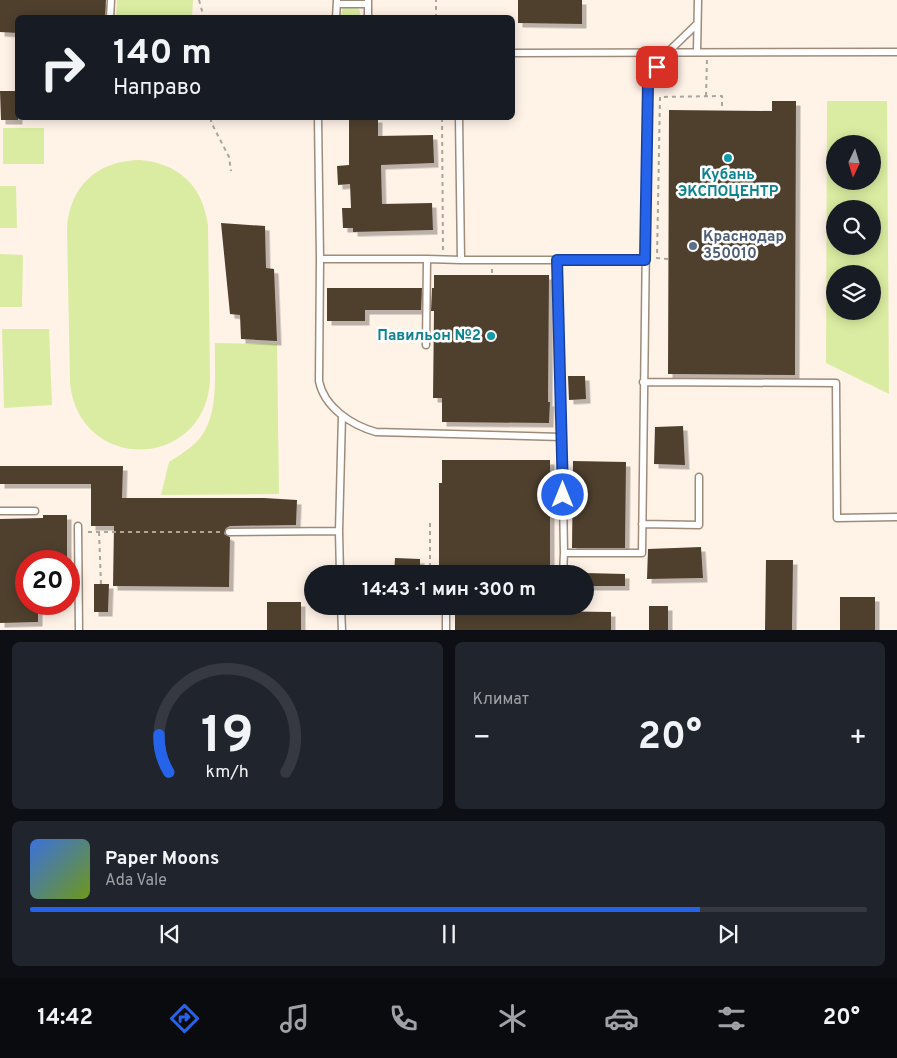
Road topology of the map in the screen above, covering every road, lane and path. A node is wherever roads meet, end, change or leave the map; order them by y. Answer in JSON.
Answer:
{"nodes":[{"id":1,"x":111,"y":0,"type":"edge"},
{"id":2,"x":199,"y":0,"type":"edge"},
{"id":3,"x":436,"y":0,"type":"edge"},
{"id":4,"x":698,"y":0,"type":"edge"},
{"id":5,"x":337,"y":2,"type":"edge"},
{"id":6,"x":368,"y":2,"type":"edge"},
{"id":7,"x":110,"y":15,"type":"edge"},
{"id":8,"x":203,"y":15,"type":"edge"},
{"id":9,"x":336,"y":15,"type":"edge"},
{"id":10,"x":368,"y":15,"type":"edge"},
{"id":11,"x":436,"y":15,"type":"edge"},
{"id":12,"x":697,"y":24,"type":"junction"},
{"id":13,"x":697,"y":52,"type":"junction"},
{"id":14,"x":897,"y":52,"type":"edge"},
{"id":15,"x":515,"y":53,"type":"edge"},
{"id":16,"x":667,"y":53,"type":"junction"},
{"id":17,"x":722,"y":110,"type":"dead end"},
{"id":18,"x":211,"y":120,"type":"edge"},
{"id":19,"x":318,"y":120,"type":"edge"},
{"id":20,"x":442,"y":120,"type":"edge"},
{"id":21,"x":459,"y":120,"type":"edge"},
{"id":22,"x":231,"y":171,"type":"dead end"},
{"id":23,"x":657,"y":258,"type":"junction"},
{"id":24,"x":668,"y":258,"type":"dead end"},
{"id":25,"x":320,"y":259,"type":"junction"},
{"id":26,"x":427,"y":259,"type":"junction"},
{"id":27,"x":443,"y":260,"type":"junction"},
{"id":28,"x":461,"y":260,"type":"junction"},
{"id":29,"x":557,"y":260,"type":"junction"},
{"id":30,"x":645,"y":263,"type":"junction"},
{"id":31,"x":492,"y":267,"type":"dead end"},
{"id":32,"x":492,"y":275,"type":"dead end"},
{"id":33,"x":426,"y":345,"type":"dead end"},
{"id":34,"x":643,"y":382,"type":"junction"},
{"id":35,"x":342,"y":415,"type":"junction"},
{"id":36,"x":562,"y":437,"type":"junction"},
{"id":37,"x":699,"y":477,"type":"dead end"},
{"id":38,"x":0,"y":511,"type":"edge"},
{"id":39,"x":35,"y":511,"type":"dead end"},
{"id":40,"x":897,"y":517,"type":"edge"},
{"id":41,"x":430,"y":523,"type":"dead end"},
{"id":42,"x":642,"y":524,"type":"junction"},
{"id":43,"x":78,"y":529,"type":"joint"},
{"id":44,"x":339,"y":531,"type":"junction"},
{"id":45,"x":98,"y":532,"type":"junction"},
{"id":46,"x":229,"y":532,"type":"joint"},
{"id":47,"x":564,"y":553,"type":"junction"},
{"id":48,"x":340,"y":565,"type":"edge"},
{"id":49,"x":430,"y":565,"type":"edge"},
{"id":50,"x":563,"y":565,"type":"edge"},
{"id":51,"x":101,"y":584,"type":"dead end"},
{"id":52,"x":341,"y":615,"type":"edge"},
{"id":53,"x":446,"y":615,"type":"edge"},
{"id":54,"x":79,"y":630,"type":"edge"},
{"id":55,"x":342,"y":630,"type":"edge"},
{"id":56,"x":446,"y":630,"type":"edge"}],
"edges":[{"from":1,"to":7,"type":"lane"},
{"from":2,"to":8,"type":"path"},
{"from":3,"to":11,"type":"path"},
{"from":4,"to":12,"type":"lane"},
{"from":5,"to":6,"type":"lane"},
{"from":5,"to":9,"type":"lane"},
{"from":6,"to":10,"type":"lane"},
{"from":12,"to":13,"type":"lane"},
{"from":12,"to":16,"type":"lane"},
{"from":13,"to":14,"type":"lane"},
{"from":13,"to":16,"type":"lane"},
{"from":15,"to":16,"type":"lane"},
{"from":16,"to":30,"type":"lane"},
{"from":17,"to":23,"type":"path"},
{"from":18,"to":22,"type":"path"},
{"from":19,"to":25,"type":"lane"},
{"from":20,"to":27,"type":"path"},
{"from":21,"to":28,"type":"lane"},
{"from":23,"to":24,"type":"path"},
{"from":23,"to":30,"type":"path"},
{"from":25,"to":26,"type":"lane"},
{"from":25,"to":35,"type":"lane"},
{"from":26,"to":27,"type":"lane"},
{"from":26,"to":33,"type":"lane"},
{"from":27,"to":28,"type":"lane"},
{"from":28,"to":29,"type":"lane"},
{"from":29,"to":30,"type":"lane"},
{"from":29,"to":36,"type":"lane"},
{"from":30,"to":34,"type":"lane"},
{"from":31,"to":32,"type":"path"},
{"from":34,"to":40,"type":"lane"},
{"from":34,"to":42,"type":"lane"},
{"from":35,"to":36,"type":"lane"},
{"from":35,"to":44,"type":"lane"},
{"from":36,"to":47,"type":"lane"},
{"from":37,"to":42,"type":"lane"},
{"from":38,"to":39,"type":"lane"},
{"from":41,"to":49,"type":"path"},
{"from":42,"to":47,"type":"lane"},
{"from":43,"to":45,"type":"path"},
{"from":43,"to":54,"type":"lane"},
{"from":44,"to":46,"type":"lane"},
{"from":44,"to":48,"type":"lane"},
{"from":45,"to":46,"type":"path"},
{"from":45,"to":51,"type":"path"},
{"from":47,"to":50,"type":"lane"},
{"from":52,"to":55,"type":"lane"},
{"from":53,"to":56,"type":"lane"}]}
